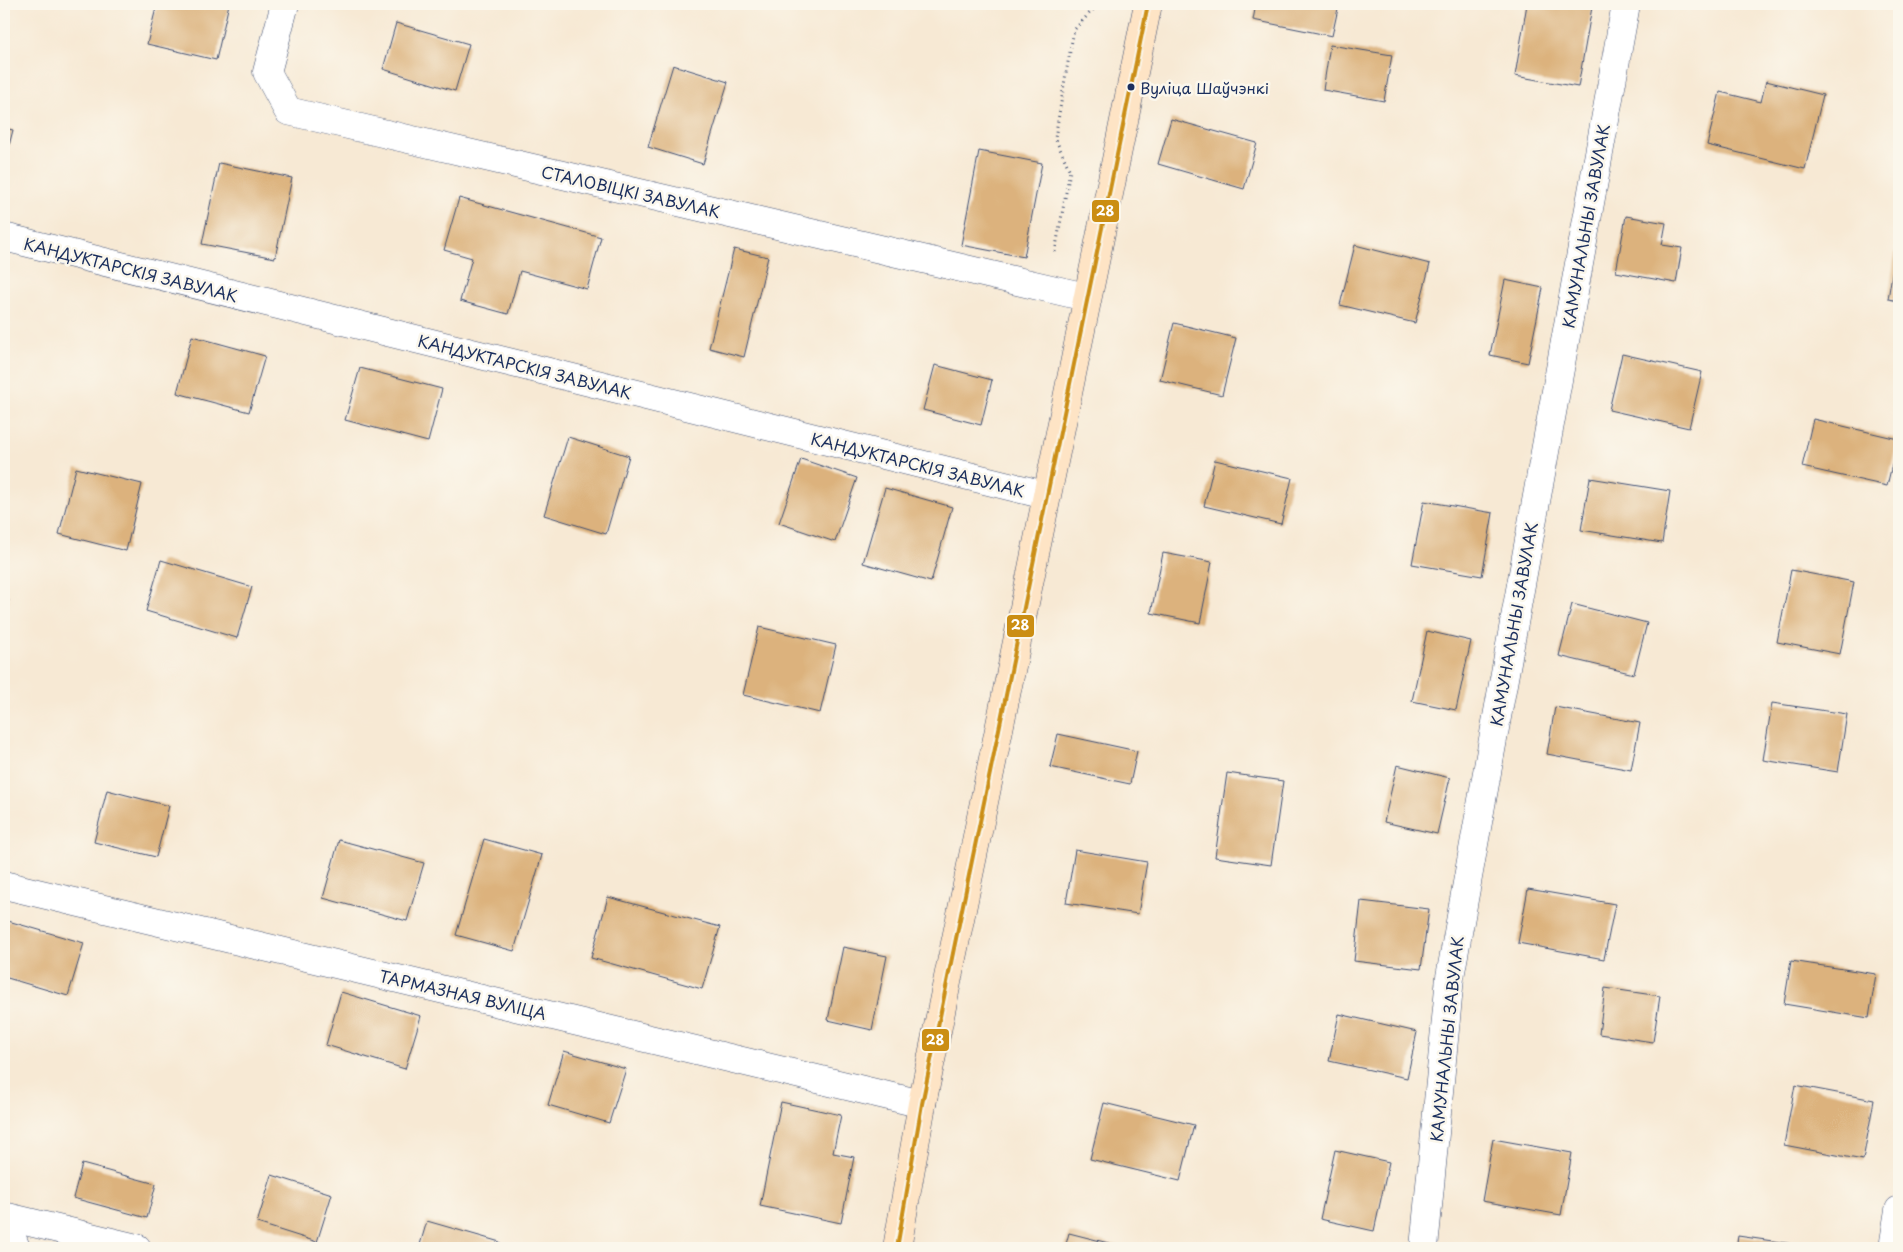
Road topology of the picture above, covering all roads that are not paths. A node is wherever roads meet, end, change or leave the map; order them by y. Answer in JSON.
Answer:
{"nodes":[{"id":1,"x":285,"y":4,"type":"edge"},
{"id":2,"x":1148,"y":4,"type":"edge"},
{"id":3,"x":1626,"y":4,"type":"edge"},
{"id":4,"x":4,"y":237,"type":"edge"},
{"id":5,"x":1086,"y":297,"type":"junction"},
{"id":6,"x":1045,"y":495,"type":"junction"},
{"id":7,"x":4,"y":885,"type":"edge"},
{"id":8,"x":922,"y":1104,"type":"junction"},
{"id":9,"x":1899,"y":1210,"type":"edge"},
{"id":10,"x":4,"y":1217,"type":"edge"},
{"id":11,"x":16,"y":1248,"type":"edge"},
{"id":12,"x":137,"y":1248,"type":"edge"},
{"id":13,"x":897,"y":1248,"type":"edge"},
{"id":14,"x":1424,"y":1248,"type":"edge"},
{"id":15,"x":1893,"y":1248,"type":"edge"}],
"edges":[{"from":1,"to":5,"type":"street","name":"СТАЛОВІЦКІ ЗАВУЛАК"},
{"from":2,"to":5,"type":"main road"},
{"from":3,"to":14,"type":"street","name":"КАМУНАЛЬНЫ ЗАВУЛАК"},
{"from":4,"to":6,"type":"street","name":"КАНДУКТАРСКІЯ ЗАВУЛАК"},
{"from":5,"to":6,"type":"main road"},
{"from":6,"to":8,"type":"main road"},
{"from":7,"to":8,"type":"street","name":"ТАРМАЗНАЯ ВУЛІЦА"},
{"from":8,"to":13,"type":"main road"},
{"from":9,"to":15,"type":"street"},
{"from":10,"to":11,"type":"street"},
{"from":10,"to":12,"type":"street"}]}
